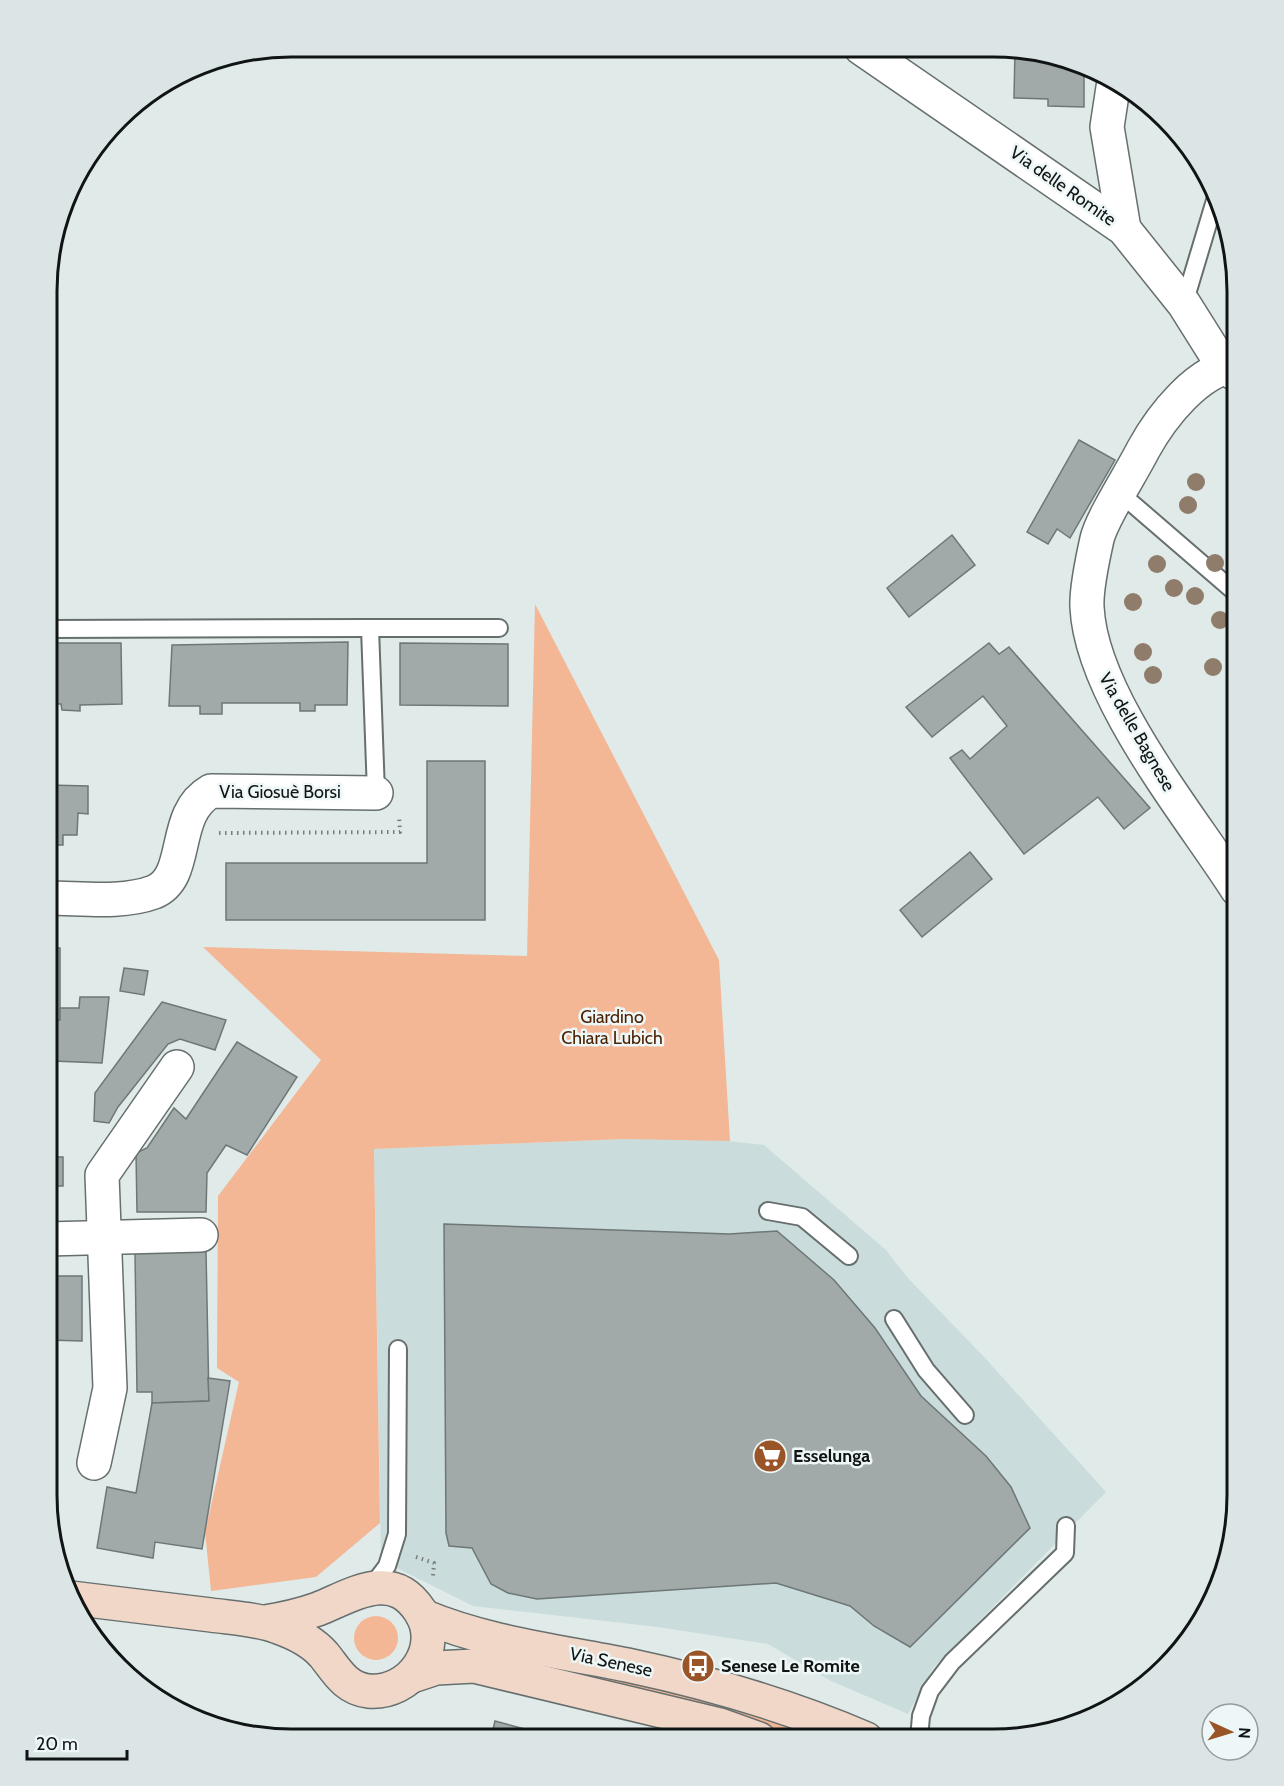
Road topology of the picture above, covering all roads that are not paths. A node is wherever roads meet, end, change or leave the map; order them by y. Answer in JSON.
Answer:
{"nodes":[{"id":1,"x":874,"y":57,"type":"edge"},
{"id":2,"x":1113,"y":90,"type":"edge"},
{"id":3,"x":1212,"y":209,"type":"edge"},
{"id":4,"x":1124,"y":229,"type":"junction"},
{"id":5,"x":1184,"y":304,"type":"junction"},
{"id":6,"x":1227,"y":361,"type":"edge"},
{"id":7,"x":1227,"y":372,"type":"edge"},
{"id":8,"x":1120,"y":493,"type":"junction"},
{"id":9,"x":1227,"y":585,"type":"edge"},
{"id":10,"x":370,"y":628,"type":"junction"},
{"id":11,"x":499,"y":628,"type":"dead end"},
{"id":12,"x":57,"y":629,"type":"edge"},
{"id":13,"x":387,"y":802,"type":"joint"},
{"id":14,"x":1227,"y":874,"type":"edge"},
{"id":15,"x":57,"y":898,"type":"edge"},
{"id":16,"x":177,"y":1067,"type":"dead end"},
{"id":17,"x":768,"y":1211,"type":"dead end"},
{"id":18,"x":201,"y":1235,"type":"dead end"},
{"id":19,"x":103,"y":1238,"type":"junction"},
{"id":20,"x":57,"y":1239,"type":"edge"},
{"id":21,"x":849,"y":1256,"type":"dead end"},
{"id":22,"x":894,"y":1319,"type":"dead end"},
{"id":23,"x":398,"y":1349,"type":"dead end"},
{"id":24,"x":965,"y":1415,"type":"dead end"},
{"id":25,"x":94,"y":1463,"type":"dead end"},
{"id":26,"x":1066,"y":1527,"type":"dead end"},
{"id":27,"x":356,"y":1593,"type":"junction"},
{"id":28,"x":82,"y":1599,"type":"edge"},
{"id":29,"x":423,"y":1616,"type":"junction"},
{"id":30,"x":266,"y":1622,"type":"junction"},
{"id":31,"x":325,"y":1657,"type":"junction"},
{"id":32,"x":412,"y":1676,"type":"junction"},
{"id":33,"x":731,"y":1729,"type":"edge"},
{"id":34,"x":838,"y":1729,"type":"edge"},
{"id":35,"x":920,"y":1729,"type":"edge"}],
"edges":[{"from":1,"to":4,"type":"street","name":"Via delle Romite"},
{"from":2,"to":4,"type":"street"},
{"from":3,"to":5,"type":"lane"},
{"from":4,"to":5,"type":"street","name":"Via delle Romite"},
{"from":5,"to":6,"type":"street","name":"Via delle Romite"},
{"from":7,"to":8,"type":"street","name":"Via delle Bagnese"},
{"from":8,"to":9,"type":"lane"},
{"from":8,"to":14,"type":"street","name":"Via delle Bagnese"},
{"from":10,"to":11,"type":"lane"},
{"from":10,"to":12,"type":"lane"},
{"from":10,"to":13,"type":"lane"},
{"from":13,"to":15,"type":"street","name":"Via Giosuè Borsi"},
{"from":16,"to":19,"type":"street"},
{"from":17,"to":21,"type":"lane"},
{"from":18,"to":19,"type":"street"},
{"from":19,"to":20,"type":"street"},
{"from":19,"to":25,"type":"street"},
{"from":22,"to":24,"type":"lane"},
{"from":23,"to":27,"type":"lane"},
{"from":26,"to":35,"type":"lane"},
{"from":27,"to":29,"type":"main road","name":"Via Senese"},
{"from":27,"to":30,"type":"main road","name":"Via Senese"},
{"from":27,"to":31,"type":"main road"},
{"from":28,"to":30,"type":"main road","name":"Via Senese"},
{"from":29,"to":32,"type":"main road"},
{"from":29,"to":34,"type":"main road","name":"Via Senese"},
{"from":30,"to":31,"type":"main road","name":"Via Senese"},
{"from":31,"to":32,"type":"main road","name":"Via Senese"},
{"from":32,"to":33,"type":"main road","name":"Via Senese"}]}
